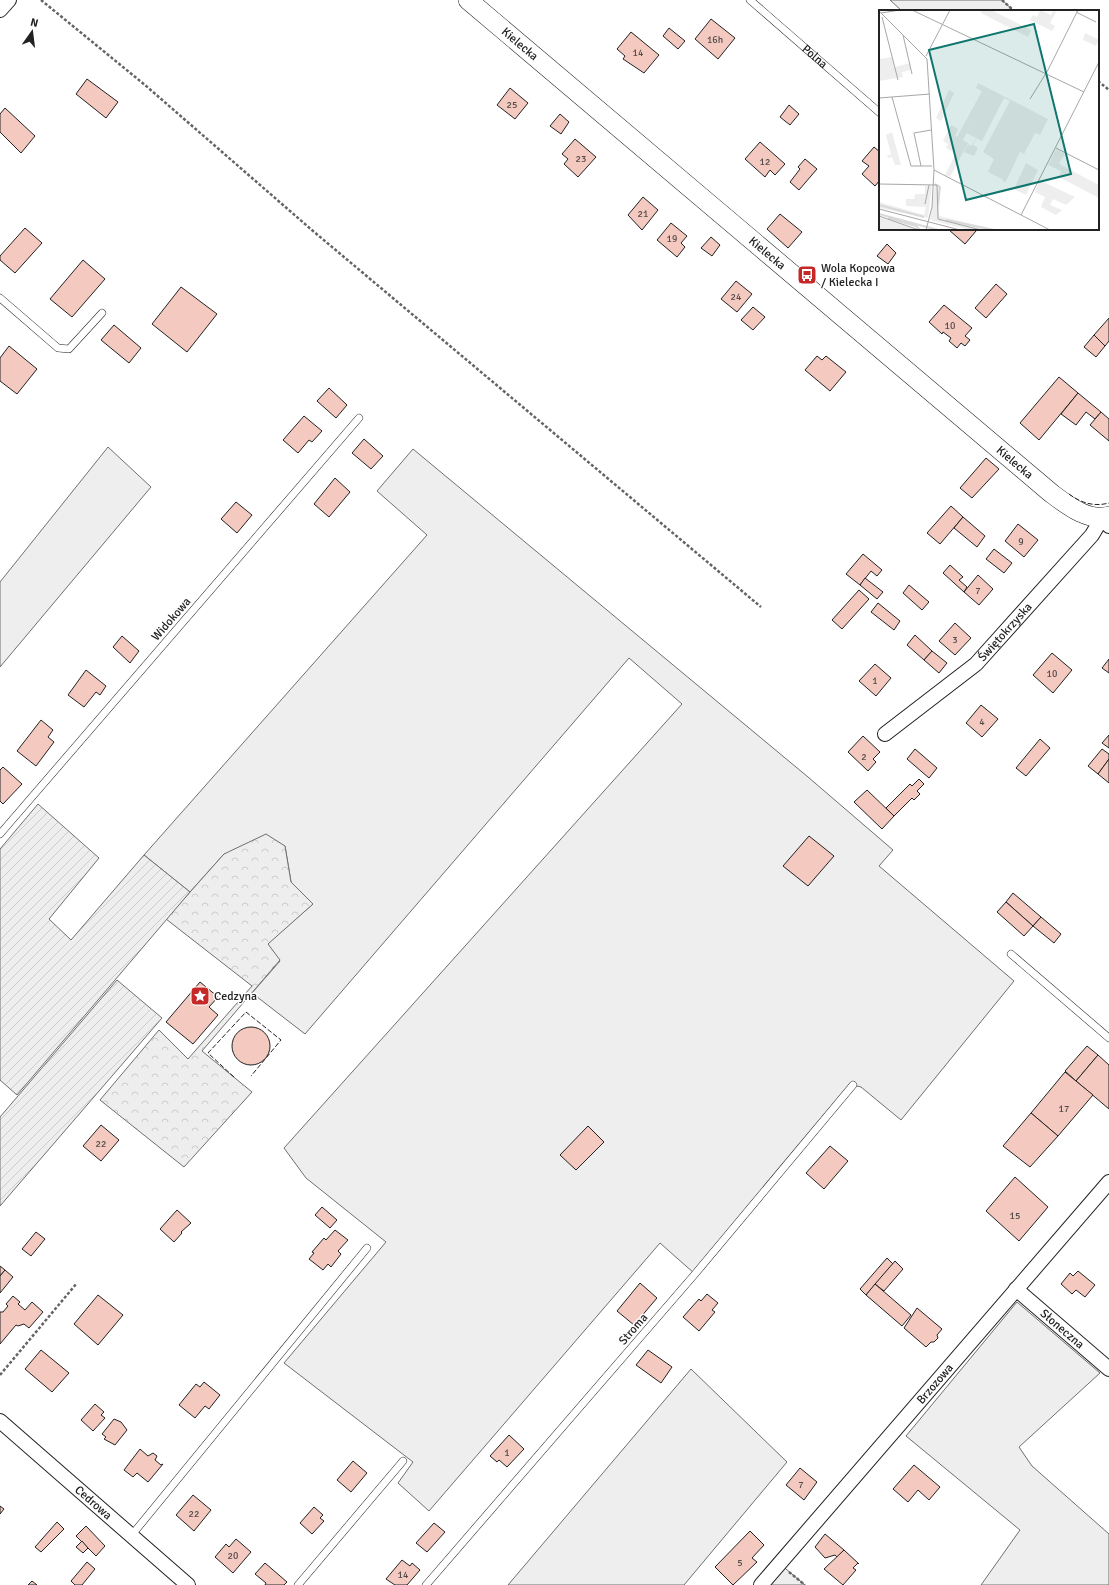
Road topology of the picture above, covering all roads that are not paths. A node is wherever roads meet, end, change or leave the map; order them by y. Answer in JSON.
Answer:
{"nodes":[{"id":1,"x":9,"y":0,"type":"edge"},
{"id":2,"x":468,"y":0,"type":"edge"},
{"id":3,"x":750,"y":0,"type":"edge"},
{"id":4,"x":0,"y":10,"type":"edge"},
{"id":5,"x":879,"y":112,"type":"edge"},
{"id":6,"x":0,"y":298,"type":"edge"},
{"id":7,"x":102,"y":313,"type":"dead end"},
{"id":8,"x":359,"y":418,"type":"dead end"},
{"id":9,"x":1107,"y":520,"type":"edge"},
{"id":10,"x":885,"y":734,"type":"dead end"},
{"id":11,"x":0,"y":834,"type":"edge"},
{"id":12,"x":1010,"y":954,"type":"dead end"},
{"id":13,"x":1109,"y":1038,"type":"edge"},
{"id":14,"x":853,"y":1085,"type":"dead end"},
{"id":15,"x":1109,"y":1182,"type":"edge"},
{"id":16,"x":367,"y":1248,"type":"dead end"},
{"id":17,"x":1016,"y":1289,"type":"junction"},
{"id":18,"x":1109,"y":1369,"type":"edge"},
{"id":19,"x":0,"y":1421,"type":"edge"},
{"id":20,"x":403,"y":1461,"type":"dead end"},
{"id":21,"x":131,"y":1536,"type":"junction"},
{"id":22,"x":188,"y":1585,"type":"edge"},
{"id":23,"x":298,"y":1585,"type":"edge"},
{"id":24,"x":426,"y":1585,"type":"edge"},
{"id":25,"x":761,"y":1585,"type":"edge"}],
"edges":[{"from":1,"to":4,"type":"street"},
{"from":2,"to":9,"type":"street","name":"Kielecka"},
{"from":3,"to":5,"type":"lane","name":"Polna"},
{"from":6,"to":7,"type":"lane"},
{"from":8,"to":11,"type":"lane","name":"Widokowa"},
{"from":9,"to":10,"type":"street","name":"Świętokrzyska"},
{"from":12,"to":13,"type":"lane"},
{"from":14,"to":24,"type":"lane","name":"Stroma"},
{"from":15,"to":17,"type":"street","name":"Brzozowa"},
{"from":16,"to":21,"type":"lane"},
{"from":17,"to":18,"type":"street","name":"Słoneczna"},
{"from":17,"to":25,"type":"street","name":"Brzozowa"},
{"from":19,"to":21,"type":"street","name":"Cedrowa"},
{"from":20,"to":23,"type":"lane"},
{"from":21,"to":22,"type":"street","name":"Cedrowa"}]}
